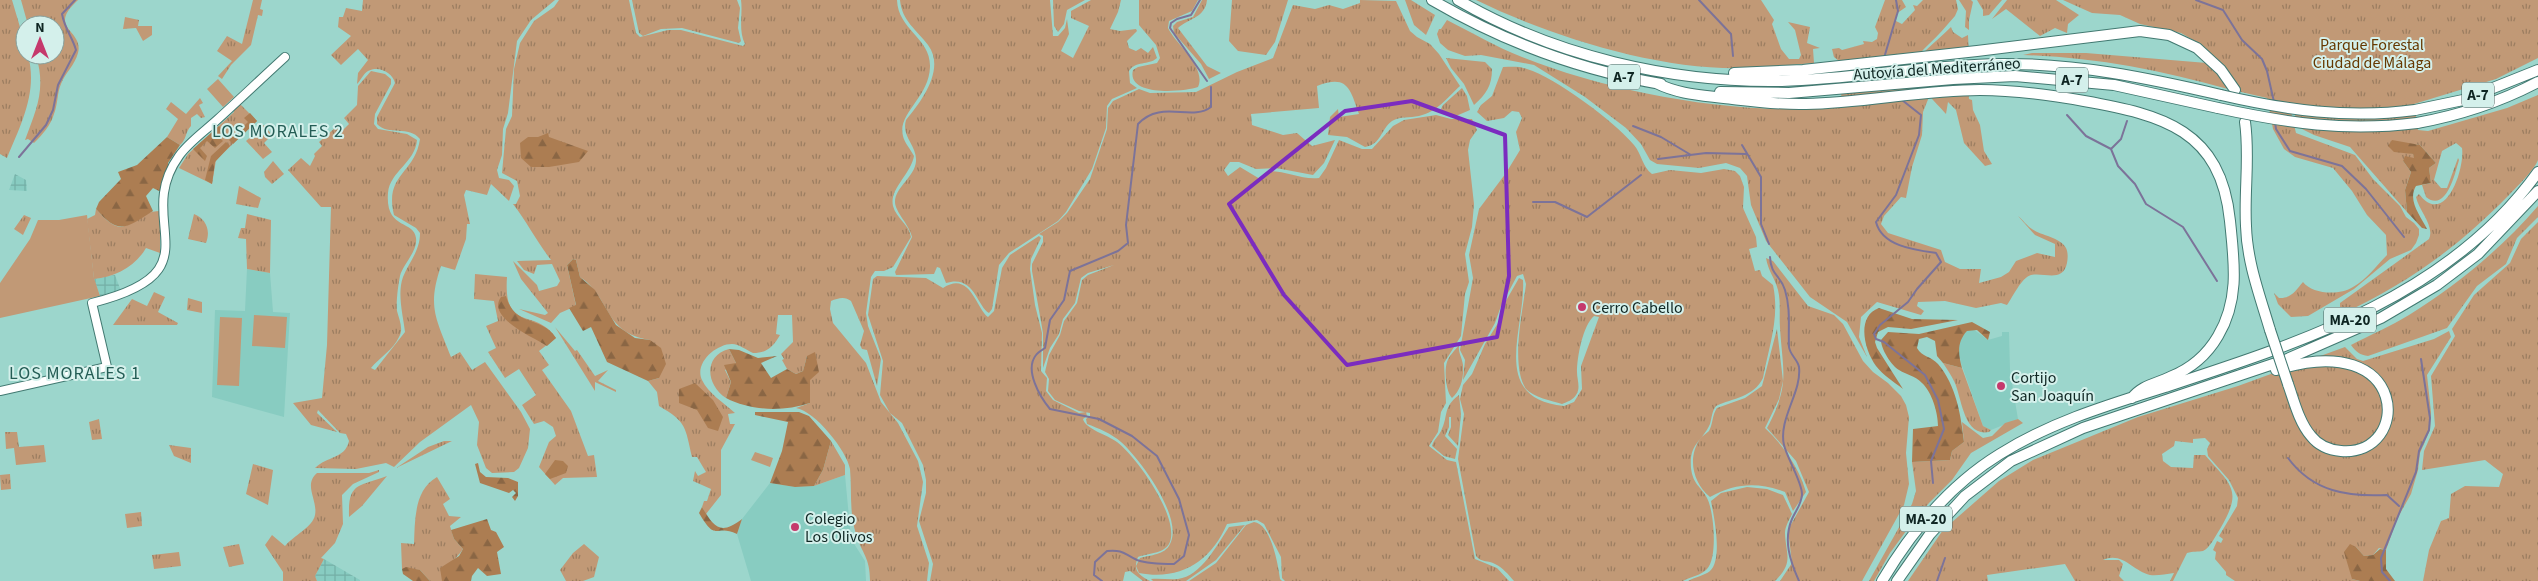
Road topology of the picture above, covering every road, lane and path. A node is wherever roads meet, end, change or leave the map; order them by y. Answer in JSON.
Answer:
{"nodes":[{"id":1,"x":1432,"y":0,"type":"edge"},
{"id":2,"x":1458,"y":0,"type":"edge"},
{"id":3,"x":285,"y":57,"type":"dead end"},
{"id":4,"x":2538,"y":70,"type":"edge"},
{"id":5,"x":1679,"y":74,"type":"junction"},
{"id":6,"x":2538,"y":82,"type":"edge"},
{"id":7,"x":1656,"y":83,"type":"junction"},
{"id":8,"x":2538,"y":88,"type":"edge"},
{"id":9,"x":2234,"y":90,"type":"dead end"},
{"id":10,"x":2512,"y":97,"type":"junction"},
{"id":11,"x":2245,"y":122,"type":"dead end"},
{"id":12,"x":2538,"y":172,"type":"edge"},
{"id":13,"x":2538,"y":191,"type":"edge"},
{"id":14,"x":2235,"y":378,"type":"junction"},
{"id":15,"x":0,"y":391,"type":"edge"},
{"id":16,"x":2132,"y":398,"type":"junction"},
{"id":17,"x":1882,"y":581,"type":"edge"},
{"id":18,"x":1896,"y":581,"type":"edge"}],
"edges":[{"from":1,"to":7,"type":"highway","name":"Autovía del Mediterráneo","number":"A-7"},
{"from":2,"to":5,"type":"highway","name":"Autovía del Mediterráneo","number":"A-7"},
{"from":3,"to":15,"type":"street"},
{"from":4,"to":5,"type":"highway","name":"Autovía del Mediterráneo","number":"A-7","bridge":true},
{"from":5,"to":9,"type":"highway"},
{"from":6,"to":10,"type":"highway","name":"Autovía del Mediterráneo","number":"A-7"},
{"from":7,"to":10,"type":"highway","name":"Autovía del Mediterráneo","number":"A-7","bridge":true},
{"from":7,"to":16,"type":"highway"},
{"from":8,"to":10,"type":"highway"},
{"from":11,"to":14,"type":"highway","bridge":true},
{"from":12,"to":16,"type":"highway","number":"MA-20"},
{"from":13,"to":14,"type":"highway","number":"MA-20"},
{"from":14,"to":18,"type":"highway","number":"MA-20"},
{"from":16,"to":17,"type":"highway","number":"MA-20"}]}
